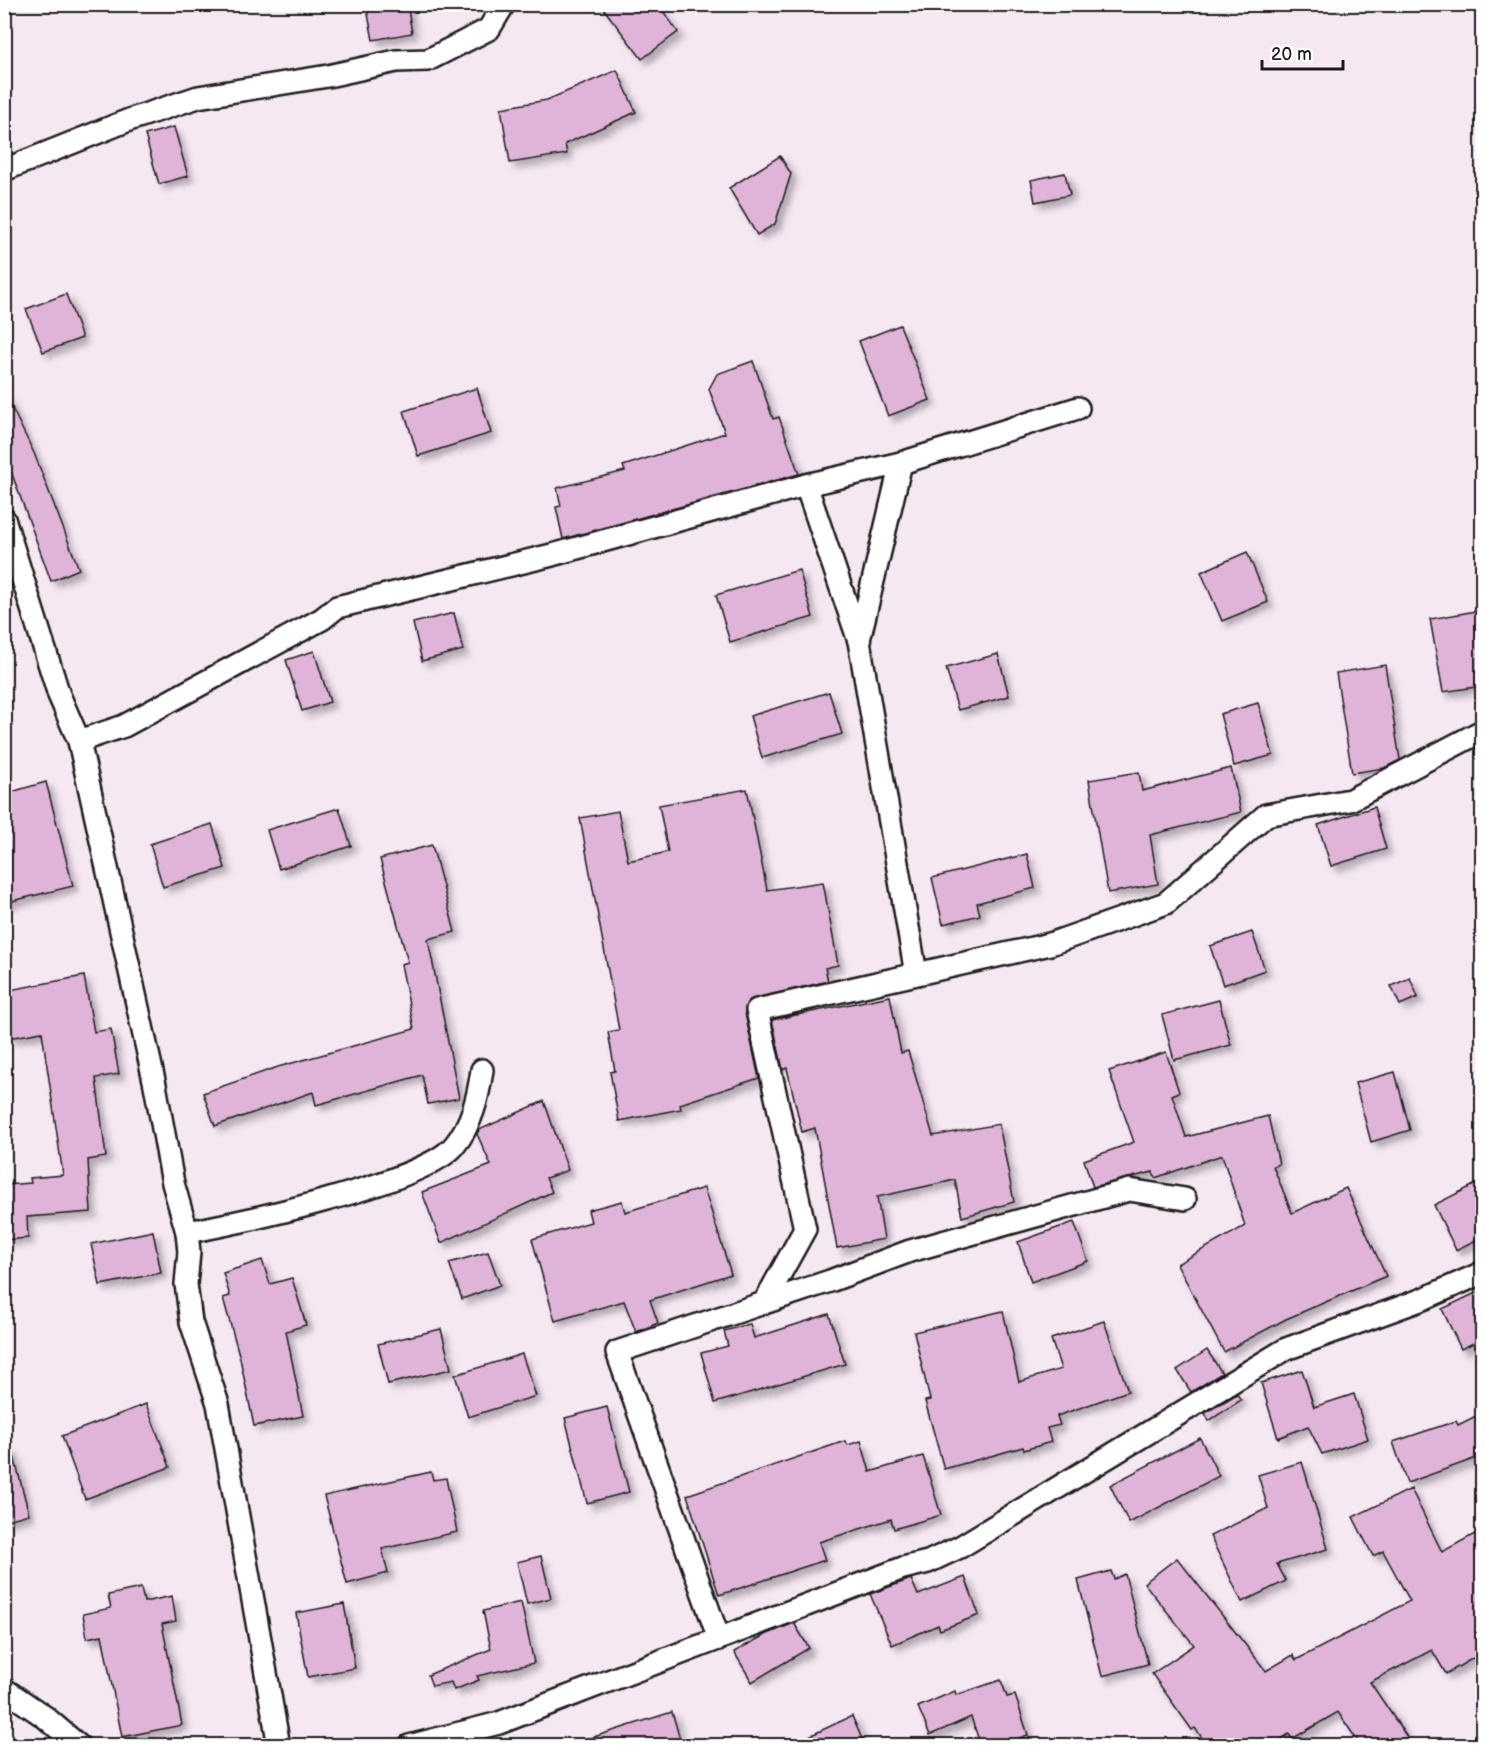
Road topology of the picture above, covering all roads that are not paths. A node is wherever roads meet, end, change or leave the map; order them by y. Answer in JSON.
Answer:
{"nodes":[{"id":1,"x":504,"y":4,"type":"edge"},
{"id":2,"x":4,"y":170,"type":"edge"},
{"id":3,"x":1078,"y":408,"type":"dead end"},
{"id":4,"x":902,"y":463,"type":"junction"},
{"id":5,"x":806,"y":485,"type":"junction"},
{"id":6,"x":4,"y":519,"type":"edge"},
{"id":7,"x":859,"y":641,"type":"junction"},
{"id":8,"x":1482,"y":731,"type":"edge"},
{"id":9,"x":79,"y":741,"type":"junction"},
{"id":10,"x":916,"y":974,"type":"junction"},
{"id":11,"x":482,"y":1071,"type":"dead end"},
{"id":12,"x":1185,"y":1199,"type":"dead end"},
{"id":13,"x":187,"y":1232,"type":"junction"},
{"id":14,"x":1482,"y":1273,"type":"edge"},
{"id":15,"x":764,"y":1303,"type":"junction"},
{"id":16,"x":719,"y":1639,"type":"junction"},
{"id":17,"x":4,"y":1689,"type":"edge"},
{"id":18,"x":79,"y":1746,"type":"edge"},
{"id":19,"x":279,"y":1746,"type":"edge"},
{"id":20,"x":409,"y":1746,"type":"edge"}],
"edges":[{"from":1,"to":2,"type":"street"},
{"from":3,"to":4,"type":"street"},
{"from":4,"to":5,"type":"street"},
{"from":4,"to":7,"type":"street"},
{"from":5,"to":7,"type":"street"},
{"from":5,"to":9,"type":"street"},
{"from":6,"to":9,"type":"street"},
{"from":7,"to":10,"type":"street"},
{"from":8,"to":10,"type":"street"},
{"from":9,"to":13,"type":"street"},
{"from":10,"to":15,"type":"street"},
{"from":11,"to":13,"type":"street"},
{"from":12,"to":15,"type":"street"},
{"from":13,"to":19,"type":"street"},
{"from":14,"to":16,"type":"street"},
{"from":15,"to":16,"type":"street"},
{"from":16,"to":20,"type":"street"},
{"from":17,"to":18,"type":"street"}]}
